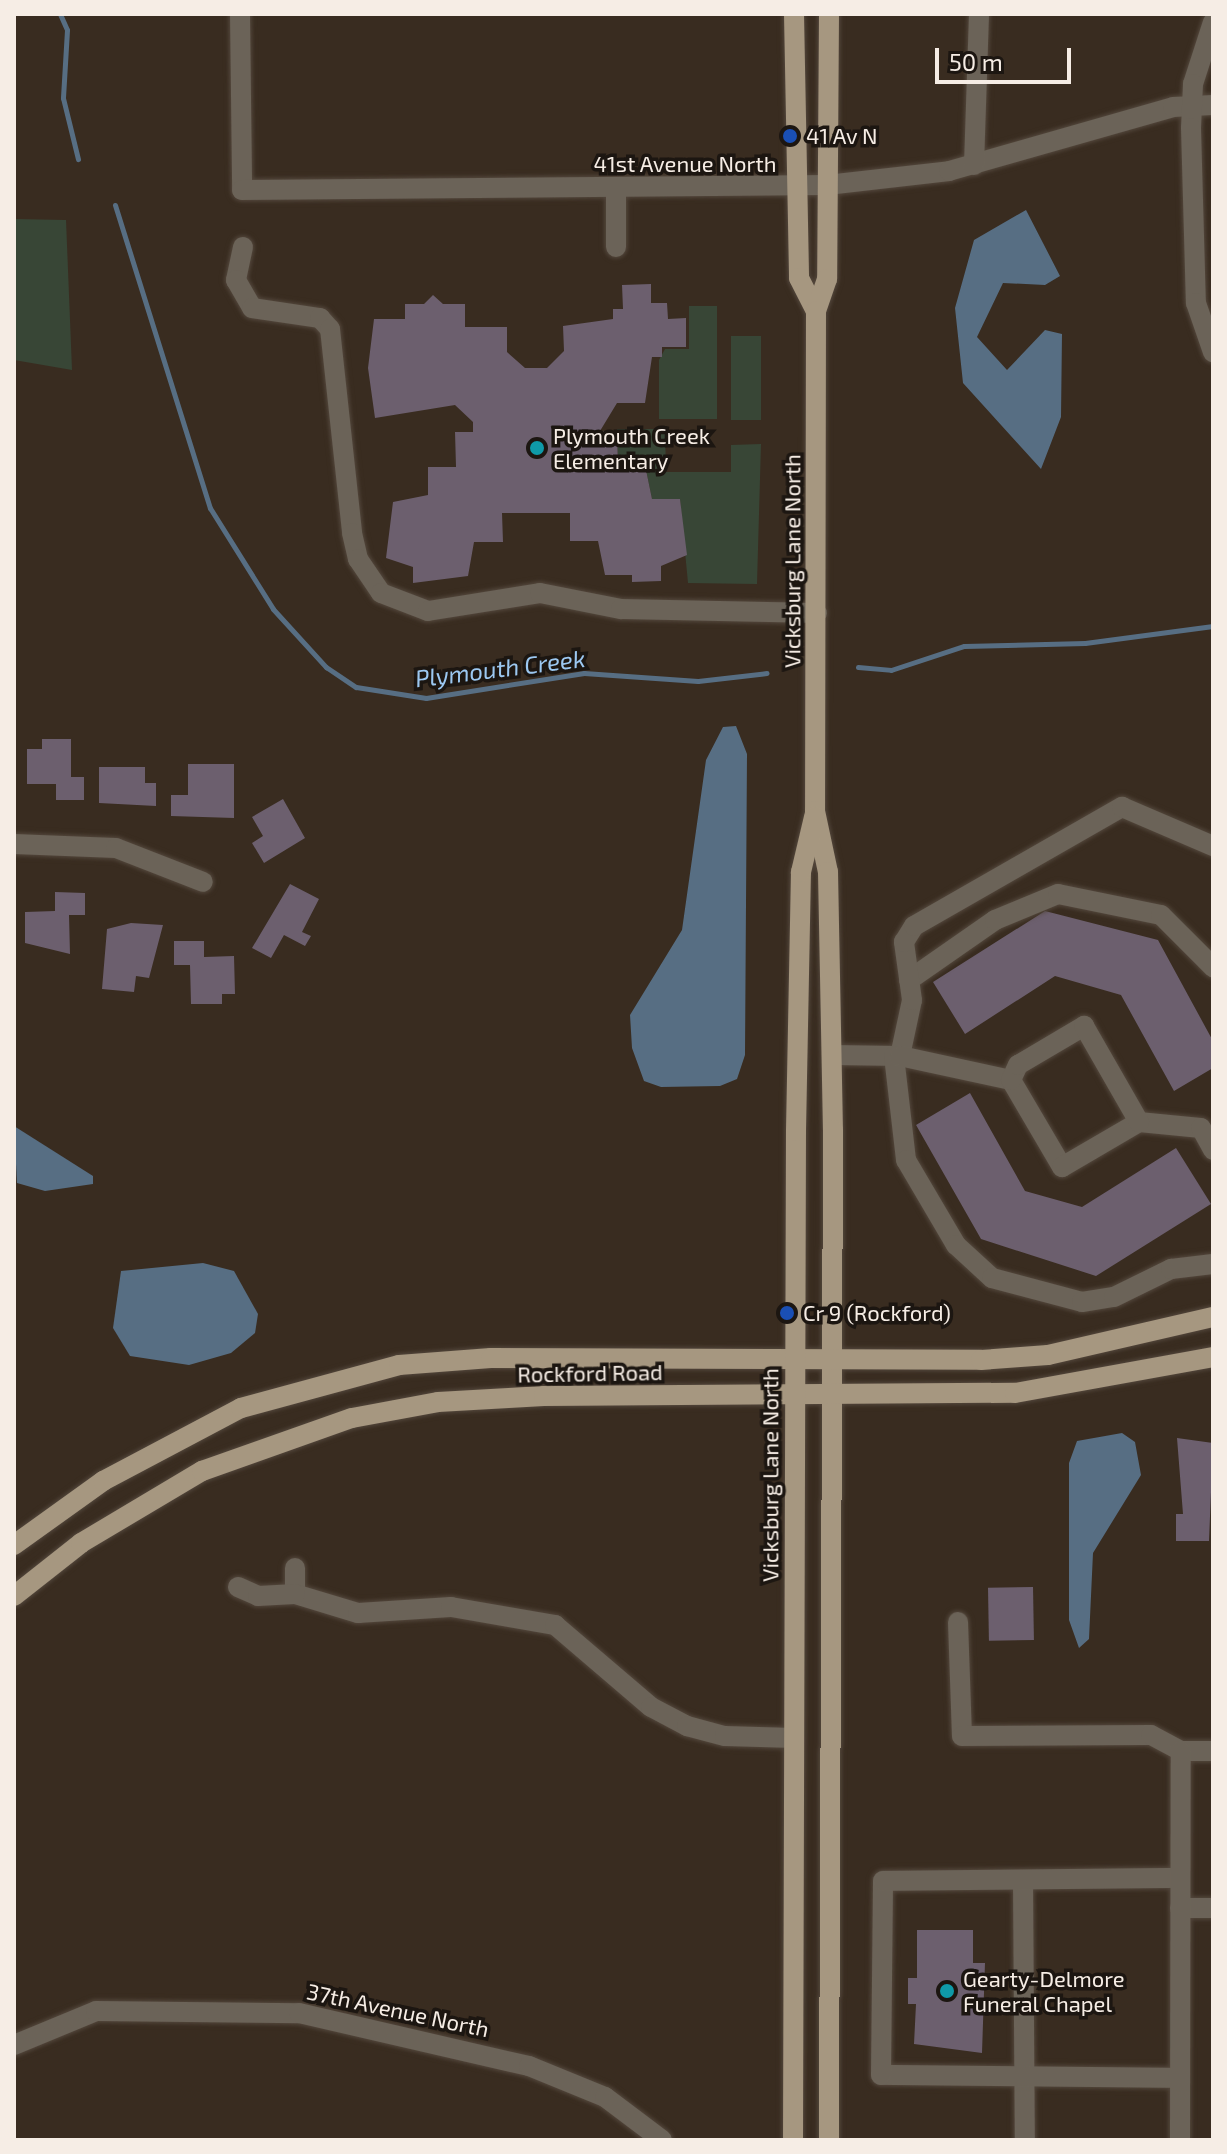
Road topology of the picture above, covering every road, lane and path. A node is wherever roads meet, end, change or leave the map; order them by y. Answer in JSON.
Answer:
{"nodes":[{"id":1,"x":240,"y":14,"type":"edge"},
{"id":2,"x":794,"y":14,"type":"edge"},
{"id":3,"x":829,"y":14,"type":"edge"},
{"id":4,"x":979,"y":14,"type":"edge"},
{"id":5,"x":1213,"y":22,"type":"edge"},
{"id":6,"x":1213,"y":105,"type":"edge"},
{"id":7,"x":1191,"y":106,"type":"junction"},
{"id":8,"x":974,"y":165,"type":"junction"},
{"id":9,"x":827,"y":185,"type":"junction"},
{"id":10,"x":799,"y":187,"type":"junction"},
{"id":11,"x":616,"y":188,"type":"junction"},
{"id":12,"x":243,"y":247,"type":"dead end"},
{"id":13,"x":616,"y":247,"type":"dead end"},
{"id":14,"x":816,"y":311,"type":"junction"},
{"id":15,"x":1213,"y":352,"type":"edge"},
{"id":16,"x":817,"y":613,"type":"junction"},
{"id":17,"x":815,"y":811,"type":"junction"},
{"id":18,"x":14,"y":844,"type":"edge"},
{"id":19,"x":1213,"y":846,"type":"edge"},
{"id":20,"x":203,"y":882,"type":"dead end"},
{"id":21,"x":1213,"y":966,"type":"edge"},
{"id":22,"x":909,"y":980,"type":"junction"},
{"id":23,"x":832,"y":1055,"type":"junction"},
{"id":24,"x":897,"y":1056,"type":"junction"},
{"id":25,"x":1011,"y":1080,"type":"junction"},
{"id":26,"x":1139,"y":1122,"type":"junction"},
{"id":27,"x":1211,"y":1140,"type":"edge"},
{"id":28,"x":1213,"y":1264,"type":"edge"},
{"id":29,"x":1213,"y":1317,"type":"edge"},
{"id":30,"x":794,"y":1355,"type":"junction"},
{"id":31,"x":832,"y":1356,"type":"junction"},
{"id":32,"x":1213,"y":1357,"type":"edge"},
{"id":33,"x":832,"y":1395,"type":"junction"},
{"id":34,"x":795,"y":1396,"type":"junction"},
{"id":35,"x":14,"y":1545,"type":"edge"},
{"id":36,"x":295,"y":1568,"type":"dead end"},
{"id":37,"x":238,"y":1587,"type":"dead end"},
{"id":38,"x":295,"y":1594,"type":"junction"},
{"id":39,"x":14,"y":1596,"type":"edge"},
{"id":40,"x":958,"y":1622,"type":"dead end"},
{"id":41,"x":794,"y":1738,"type":"junction"},
{"id":42,"x":1181,"y":1751,"type":"junction"},
{"id":43,"x":1213,"y":1751,"type":"edge"},
{"id":44,"x":1180,"y":1878,"type":"junction"},
{"id":45,"x":1023,"y":1880,"type":"junction"},
{"id":46,"x":1180,"y":1908,"type":"junction"},
{"id":47,"x":1213,"y":1908,"type":"edge"},
{"id":48,"x":14,"y":2045,"type":"edge"},
{"id":49,"x":1024,"y":2077,"type":"junction"},
{"id":50,"x":1180,"y":2078,"type":"junction"},
{"id":51,"x":662,"y":2140,"type":"edge"},
{"id":52,"x":793,"y":2140,"type":"edge"},
{"id":53,"x":829,"y":2140,"type":"edge"},
{"id":54,"x":1025,"y":2140,"type":"edge"},
{"id":55,"x":1180,"y":2140,"type":"edge"}],
"edges":[{"from":1,"to":11,"type":"street","name":"41st Avenue North"},
{"from":2,"to":10,"type":"main road","name":"Vicksburg Lane North"},
{"from":3,"to":9,"type":"main road","name":"Vicksburg Lane North"},
{"from":4,"to":8,"type":"street"},
{"from":5,"to":7,"type":"street"},
{"from":6,"to":7,"type":"street","name":"41st Avenue North"},
{"from":7,"to":8,"type":"street","name":"41st Avenue North"},
{"from":7,"to":15,"type":"street"},
{"from":8,"to":9,"type":"street","name":"41st Avenue North"},
{"from":9,"to":10,"type":"street","name":"41st Avenue North"},
{"from":9,"to":14,"type":"main road","name":"Vicksburg Lane North"},
{"from":10,"to":11,"type":"street","name":"41st Avenue North"},
{"from":10,"to":14,"type":"main road","name":"Vicksburg Lane North"},
{"from":11,"to":13,"type":"street"},
{"from":12,"to":16,"type":"street"},
{"from":14,"to":16,"type":"main road","name":"Vicksburg Lane North"},
{"from":16,"to":17,"type":"main road","name":"Vicksburg Lane North"},
{"from":17,"to":23,"type":"main road","name":"Vicksburg Lane North"},
{"from":17,"to":30,"type":"main road","name":"Vicksburg Lane North"},
{"from":18,"to":20,"type":"street"},
{"from":19,"to":22,"type":"street"},
{"from":21,"to":22,"type":"street"},
{"from":22,"to":24,"type":"street"},
{"from":23,"to":24,"type":"street"},
{"from":23,"to":31,"type":"main road","name":"Vicksburg Lane North"},
{"from":24,"to":25,"type":"street"},
{"from":24,"to":28,"type":"street"},
{"from":25,"to":26,"type":"street"},
{"from":25,"to":26,"type":"street"},
{"from":26,"to":27,"type":"street"},
{"from":29,"to":31,"type":"main road","name":"Rockford Road"},
{"from":30,"to":31,"type":"main road","name":"Rockford Road"},
{"from":30,"to":34,"type":"main road","name":"Vicksburg Lane North"},
{"from":30,"to":35,"type":"main road","name":"Rockford Road"},
{"from":31,"to":33,"type":"main road","name":"Vicksburg Lane North"},
{"from":32,"to":33,"type":"main road","name":"Rockford Road"},
{"from":33,"to":34,"type":"main road","name":"Rockford Road"},
{"from":33,"to":53,"type":"main road","name":"Vicksburg Lane North"},
{"from":34,"to":39,"type":"main road","name":"Rockford Road"},
{"from":34,"to":41,"type":"main road","name":"Vicksburg Lane North"},
{"from":36,"to":38,"type":"street"},
{"from":37,"to":38,"type":"street"},
{"from":38,"to":41,"type":"street"},
{"from":40,"to":42,"type":"street"},
{"from":41,"to":52,"type":"main road","name":"Vicksburg Lane North"},
{"from":42,"to":43,"type":"street"},
{"from":42,"to":44,"type":"street"},
{"from":44,"to":45,"type":"street"},
{"from":44,"to":46,"type":"street"},
{"from":45,"to":49,"type":"street"},
{"from":45,"to":49,"type":"street"},
{"from":46,"to":47,"type":"street"},
{"from":46,"to":50,"type":"street"},
{"from":48,"to":51,"type":"street","name":"37th Avenue North"},
{"from":49,"to":50,"type":"street"},
{"from":49,"to":54,"type":"street"},
{"from":50,"to":55,"type":"street"}]}
